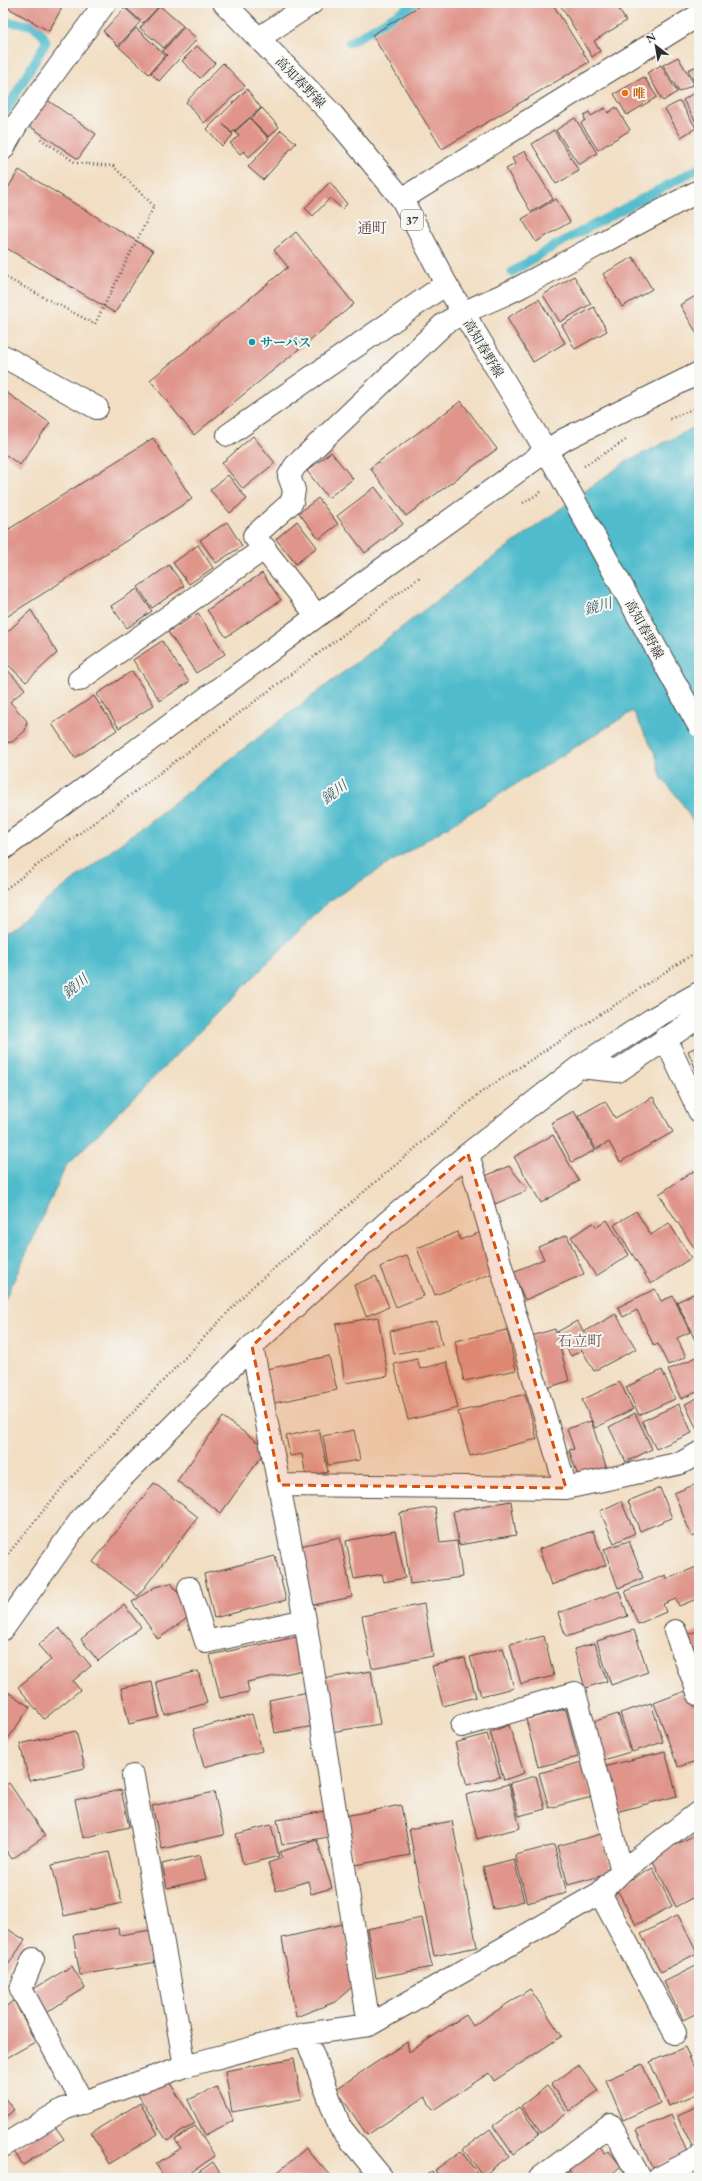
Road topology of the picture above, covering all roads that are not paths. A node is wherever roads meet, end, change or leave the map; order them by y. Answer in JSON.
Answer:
{"nodes":[{"id":1,"x":105,"y":3,"type":"edge"},
{"id":2,"x":224,"y":3,"type":"edge"},
{"id":3,"x":312,"y":3,"type":"edge"},
{"id":4,"x":699,"y":15,"type":"edge"},
{"id":5,"x":259,"y":38,"type":"junction"},
{"id":6,"x":3,"y":149,"type":"edge"},
{"id":7,"x":699,"y":191,"type":"edge"},
{"id":8,"x":402,"y":199,"type":"junction"},
{"id":9,"x":446,"y":284,"type":"junction"},
{"id":10,"x":462,"y":312,"type":"junction"},
{"id":11,"x":3,"y":356,"type":"edge"},
{"id":12,"x":699,"y":373,"type":"edge"},
{"id":13,"x":97,"y":408,"type":"dead end"},
{"id":14,"x":228,"y":435,"type":"dead end"},
{"id":15,"x":552,"y":460,"type":"junction"},
{"id":16,"x":265,"y":548,"type":"junction"},
{"id":17,"x":317,"y":616,"type":"junction"},
{"id":18,"x":79,"y":680,"type":"dead end"},
{"id":19,"x":699,"y":726,"type":"edge"},
{"id":20,"x":3,"y":849,"type":"edge"},
{"id":21,"x":699,"y":993,"type":"edge"},
{"id":22,"x":699,"y":1017,"type":"edge"},
{"id":23,"x":665,"y":1038,"type":"junction"},
{"id":24,"x":579,"y":1067,"type":"junction"},
{"id":25,"x":699,"y":1111,"type":"edge"},
{"id":26,"x":468,"y":1154,"type":"junction"},
{"id":27,"x":252,"y":1346,"type":"junction"},
{"id":28,"x":699,"y":1453,"type":"edge"},
{"id":29,"x":280,"y":1485,"type":"junction"},
{"id":30,"x":566,"y":1488,"type":"junction"},
{"id":31,"x":189,"y":1588,"type":"dead end"},
{"id":32,"x":305,"y":1620,"type":"junction"},
{"id":33,"x":3,"y":1629,"type":"edge"},
{"id":34,"x":675,"y":1631,"type":"dead end"},
{"id":35,"x":699,"y":1695,"type":"edge"},
{"id":36,"x":462,"y":1726,"type":"dead end"},
{"id":37,"x":133,"y":1776,"type":"dead end"},
{"id":38,"x":699,"y":1812,"type":"edge"},
{"id":39,"x":622,"y":1871,"type":"junction"},
{"id":40,"x":600,"y":1893,"type":"junction"},
{"id":41,"x":33,"y":1959,"type":"dead end"},
{"id":42,"x":369,"y":2025,"type":"junction"},
{"id":43,"x":675,"y":2033,"type":"dead end"},
{"id":44,"x":305,"y":2034,"type":"junction"},
{"id":45,"x":185,"y":2066,"type":"junction"},
{"id":46,"x":83,"y":2103,"type":"junction"},
{"id":47,"x":3,"y":2146,"type":"edge"},
{"id":48,"x":699,"y":2157,"type":"edge"},
{"id":49,"x":382,"y":2178,"type":"edge"},
{"id":50,"x":540,"y":2178,"type":"edge"},
{"id":51,"x":640,"y":2178,"type":"edge"},
{"id":52,"x":659,"y":2178,"type":"edge"}],
"edges":[{"from":1,"to":6,"type":"street"},
{"from":2,"to":5,"type":"street","name":"高知春野線","number":"37"},
{"from":3,"to":5,"type":"street"},
{"from":4,"to":8,"type":"street"},
{"from":5,"to":8,"type":"street","name":"高知春野線","number":"37"},
{"from":7,"to":10,"type":"street"},
{"from":8,"to":9,"type":"street","name":"高知春野線","number":"37"},
{"from":9,"to":10,"type":"street","name":"高知春野線","number":"37"},
{"from":9,"to":14,"type":"street"},
{"from":10,"to":15,"type":"street","name":"高知春野線","number":"37"},
{"from":10,"to":16,"type":"street"},
{"from":11,"to":13,"type":"street"},
{"from":12,"to":15,"type":"street"},
{"from":15,"to":17,"type":"street"},
{"from":15,"to":19,"type":"street","name":"高知春野線","number":"37","bridge":true},
{"from":16,"to":17,"type":"street"},
{"from":16,"to":18,"type":"street"},
{"from":17,"to":20,"type":"street"},
{"from":21,"to":24,"type":"street"},
{"from":22,"to":23,"type":"street"},
{"from":23,"to":24,"type":"street"},
{"from":23,"to":25,"type":"street"},
{"from":24,"to":26,"type":"street"},
{"from":26,"to":27,"type":"street"},
{"from":26,"to":30,"type":"street"},
{"from":27,"to":29,"type":"street"},
{"from":27,"to":33,"type":"street"},
{"from":28,"to":30,"type":"street"},
{"from":29,"to":30,"type":"street"},
{"from":29,"to":32,"type":"street"},
{"from":31,"to":32,"type":"street"},
{"from":32,"to":42,"type":"street"},
{"from":34,"to":35,"type":"street"},
{"from":36,"to":39,"type":"street"},
{"from":37,"to":45,"type":"street"},
{"from":38,"to":39,"type":"street"},
{"from":39,"to":40,"type":"street"},
{"from":40,"to":42,"type":"street"},
{"from":40,"to":43,"type":"street"},
{"from":41,"to":46,"type":"street"},
{"from":42,"to":44,"type":"street"},
{"from":44,"to":45,"type":"street"},
{"from":44,"to":49,"type":"street"},
{"from":45,"to":46,"type":"street"},
{"from":46,"to":47,"type":"street"},
{"from":48,"to":52,"type":"street"},
{"from":50,"to":51,"type":"street"}]}
